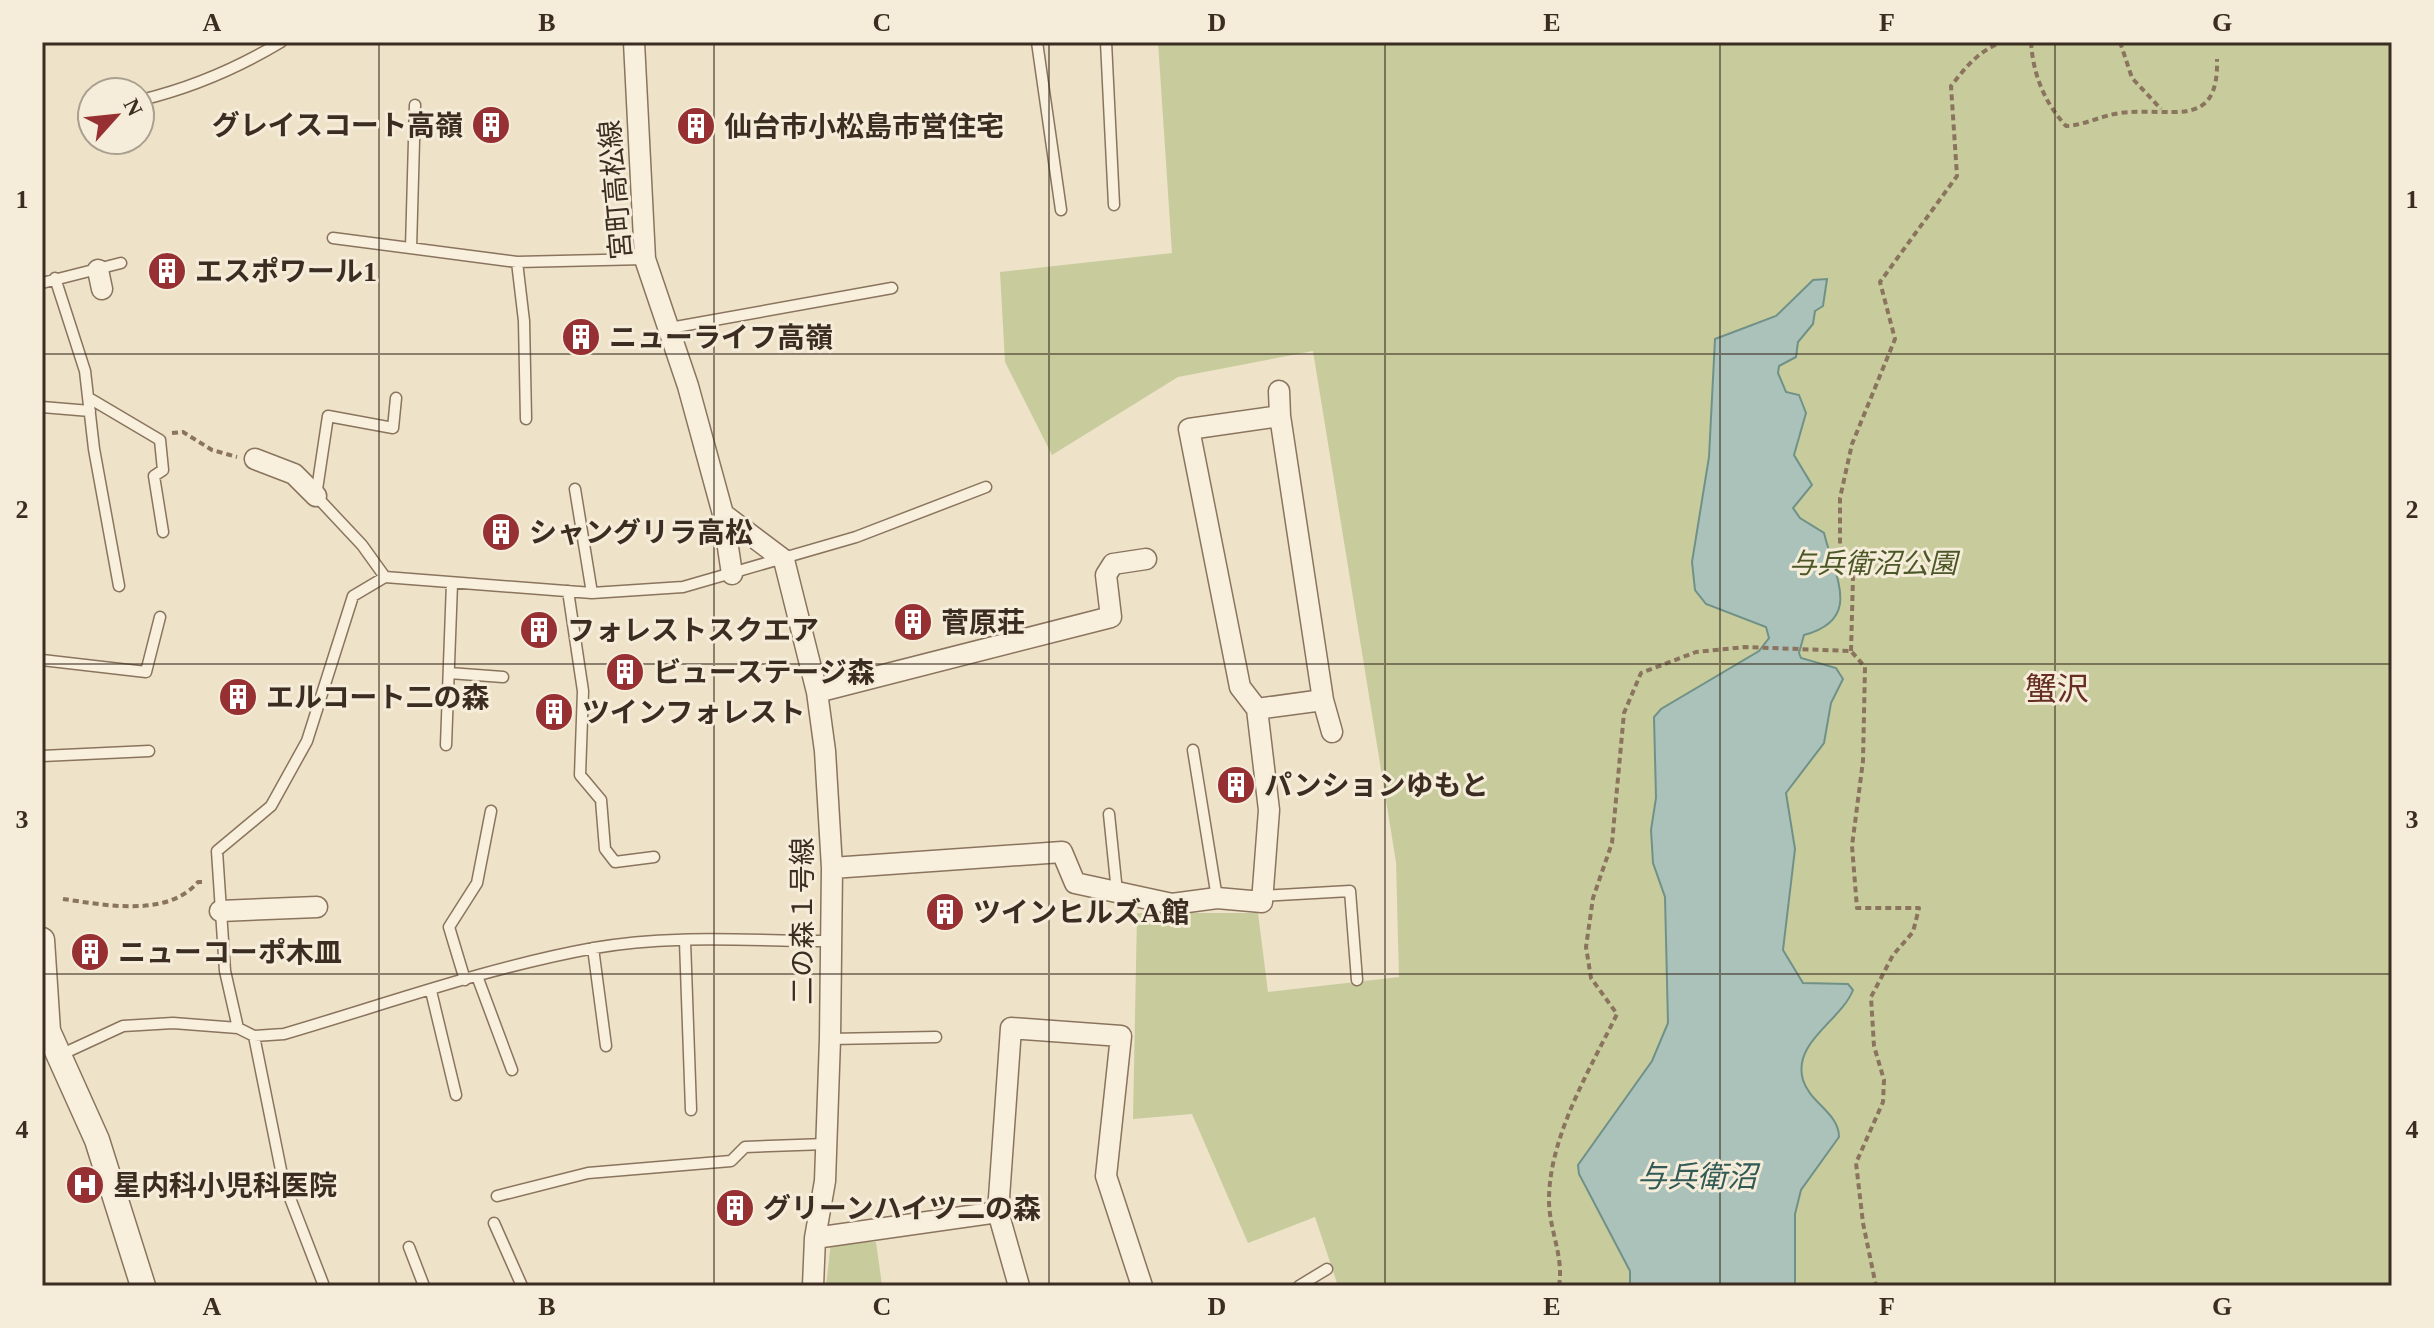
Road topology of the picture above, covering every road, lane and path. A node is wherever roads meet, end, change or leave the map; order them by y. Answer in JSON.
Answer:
{"nodes":[{"id":1,"x":281,"y":42,"type":"edge"},
{"id":2,"x":634,"y":42,"type":"edge"},
{"id":3,"x":1037,"y":42,"type":"edge"},
{"id":4,"x":1106,"y":42,"type":"edge"},
{"id":5,"x":2003,"y":42,"type":"edge"},
{"id":6,"x":2031,"y":42,"type":"edge"},
{"id":7,"x":2120,"y":42,"type":"edge"},
{"id":8,"x":2217,"y":59,"type":"dead end"},
{"id":9,"x":156,"y":96,"type":"edge"},
{"id":10,"x":415,"y":105,"type":"dead end"},
{"id":11,"x":2163,"y":111,"type":"junction"},
{"id":12,"x":1114,"y":205,"type":"dead end"},
{"id":13,"x":1061,"y":210,"type":"dead end"},
{"id":14,"x":333,"y":238,"type":"dead end"},
{"id":15,"x":411,"y":248,"type":"junction"},
{"id":16,"x":645,"y":259,"type":"junction"},
{"id":17,"x":517,"y":262,"type":"junction"},
{"id":18,"x":121,"y":263,"type":"dead end"},
{"id":19,"x":55,"y":278,"type":"junction"},
{"id":20,"x":42,"y":283,"type":"edge"},
{"id":21,"x":892,"y":288,"type":"dead end"},
{"id":22,"x":670,"y":328,"type":"junction"},
{"id":23,"x":1279,"y":391,"type":"dead end"},
{"id":24,"x":89,"y":398,"type":"junction"},
{"id":25,"x":396,"y":398,"type":"dead end"},
{"id":26,"x":42,"y":407,"type":"edge"},
{"id":27,"x":90,"y":411,"type":"junction"},
{"id":28,"x":1280,"y":416,"type":"junction"},
{"id":29,"x":526,"y":419,"type":"dead end"},
{"id":30,"x":160,"y":440,"type":"junction"},
{"id":31,"x":255,"y":459,"type":"joint"},
{"id":32,"x":986,"y":487,"type":"dead end"},
{"id":33,"x":575,"y":489,"type":"dead end"},
{"id":34,"x":316,"y":496,"type":"junction"},
{"id":35,"x":723,"y":514,"type":"junction"},
{"id":36,"x":163,"y":532,"type":"dead end"},
{"id":37,"x":1146,"y":559,"type":"dead end"},
{"id":38,"x":784,"y":560,"type":"junction"},
{"id":39,"x":732,"y":574,"type":"junction"},
{"id":40,"x":385,"y":577,"type":"junction"},
{"id":41,"x":452,"y":583,"type":"junction"},
{"id":42,"x":119,"y":586,"type":"dead end"},
{"id":43,"x":568,"y":591,"type":"junction"},
{"id":44,"x":592,"y":593,"type":"junction"},
{"id":45,"x":160,"y":617,"type":"dead end"},
{"id":46,"x":1851,"y":651,"type":"junction"},
{"id":47,"x":42,"y":660,"type":"edge"},
{"id":48,"x":449,"y":673,"type":"junction"},
{"id":49,"x":503,"y":677,"type":"dead end"},
{"id":50,"x":817,"y":692,"type":"junction"},
{"id":51,"x":1323,"y":700,"type":"junction"},
{"id":52,"x":1257,"y":709,"type":"junction"},
{"id":53,"x":1332,"y":732,"type":"dead end"},
{"id":54,"x":446,"y":745,"type":"dead end"},
{"id":55,"x":1193,"y":750,"type":"dead end"},
{"id":56,"x":149,"y":751,"type":"dead end"},
{"id":57,"x":42,"y":756,"type":"edge"},
{"id":58,"x":491,"y":811,"type":"dead end"},
{"id":59,"x":1109,"y":814,"type":"dead end"},
{"id":60,"x":654,"y":857,"type":"dead end"},
{"id":61,"x":832,"y":868,"type":"junction"},
{"id":62,"x":219,"y":880,"type":"junction"},
{"id":63,"x":1117,"y":895,"type":"junction"},
{"id":64,"x":1262,"y":896,"type":"junction"},
{"id":65,"x":1217,"y":898,"type":"junction"},
{"id":66,"x":63,"y":899,"type":"dead end"},
{"id":67,"x":317,"y":907,"type":"dead end"},
{"id":68,"x":220,"y":911,"type":"junction"},
{"id":69,"x":42,"y":940,"type":"edge"},
{"id":70,"x":685,"y":941,"type":"junction"},
{"id":71,"x":831,"y":941,"type":"junction"},
{"id":72,"x":593,"y":948,"type":"junction"},
{"id":73,"x":477,"y":976,"type":"junction"},
{"id":74,"x":465,"y":980,"type":"junction"},
{"id":75,"x":1357,"y":980,"type":"dead end"},
{"id":76,"x":431,"y":991,"type":"junction"},
{"id":77,"x":238,"y":1028,"type":"junction"},
{"id":78,"x":254,"y":1036,"type":"junction"},
{"id":79,"x":936,"y":1037,"type":"dead end"},
{"id":80,"x":830,"y":1039,"type":"junction"},
{"id":81,"x":50,"y":1046,"type":"edge"},
{"id":82,"x":606,"y":1046,"type":"dead end"},
{"id":83,"x":512,"y":1070,"type":"dead end"},
{"id":84,"x":456,"y":1095,"type":"dead end"},
{"id":85,"x":691,"y":1110,"type":"dead end"},
{"id":86,"x":826,"y":1144,"type":"junction"},
{"id":87,"x":497,"y":1196,"type":"dead end"},
{"id":88,"x":998,"y":1212,"type":"junction"},
{"id":89,"x":494,"y":1223,"type":"dead end"},
{"id":90,"x":815,"y":1238,"type":"junction"},
{"id":91,"x":409,"y":1247,"type":"dead end"},
{"id":92,"x":1327,"y":1269,"type":"dead end"},
{"id":93,"x":143,"y":1286,"type":"edge"},
{"id":94,"x":324,"y":1286,"type":"edge"},
{"id":95,"x":424,"y":1286,"type":"edge"},
{"id":96,"x":522,"y":1286,"type":"edge"},
{"id":97,"x":813,"y":1286,"type":"edge"},
{"id":98,"x":1019,"y":1286,"type":"edge"},
{"id":99,"x":1142,"y":1286,"type":"edge"},
{"id":100,"x":1299,"y":1286,"type":"edge"},
{"id":101,"x":1559,"y":1286,"type":"edge"},
{"id":102,"x":1876,"y":1286,"type":"edge"}],
"edges":[{"from":1,"to":9,"type":"lane"},
{"from":2,"to":16,"type":"street","name":"宮町高松線"},
{"from":3,"to":13,"type":"lane"},
{"from":4,"to":12,"type":"lane"},
{"from":5,"to":46,"type":"path"},
{"from":6,"to":11,"type":"path"},
{"from":7,"to":11,"type":"path"},
{"from":8,"to":11,"type":"path"},
{"from":10,"to":15,"type":"lane"},
{"from":14,"to":15,"type":"lane"},
{"from":15,"to":17,"type":"lane"},
{"from":16,"to":17,"type":"lane"},
{"from":16,"to":22,"type":"street","name":"宮町高松線"},
{"from":17,"to":29,"type":"lane"},
{"from":18,"to":19,"type":"lane"},
{"from":19,"to":20,"type":"lane"},
{"from":19,"to":24,"type":"lane"},
{"from":21,"to":22,"type":"lane"},
{"from":22,"to":35,"type":"street","name":"宮町高松線"},
{"from":23,"to":28,"type":"street"},
{"from":24,"to":27,"type":"lane"},
{"from":24,"to":30,"type":"lane"},
{"from":25,"to":34,"type":"lane"},
{"from":26,"to":27,"type":"lane"},
{"from":27,"to":42,"type":"lane"},
{"from":28,"to":51,"type":"street"},
{"from":28,"to":52,"type":"street"},
{"from":30,"to":31,"type":"path"},
{"from":30,"to":36,"type":"lane"},
{"from":31,"to":34,"type":"street"},
{"from":32,"to":38,"type":"lane"},
{"from":33,"to":44,"type":"lane"},
{"from":34,"to":40,"type":"lane"},
{"from":35,"to":38,"type":"street"},
{"from":35,"to":39,"type":"street","name":"宮町高松線"},
{"from":37,"to":50,"type":"street"},
{"from":38,"to":39,"type":"lane"},
{"from":38,"to":50,"type":"street","name":"二の森１号線"},
{"from":39,"to":44,"type":"lane"},
{"from":40,"to":41,"type":"lane"},
{"from":40,"to":62,"type":"lane"},
{"from":41,"to":43,"type":"lane"},
{"from":41,"to":48,"type":"lane"},
{"from":43,"to":44,"type":"lane"},
{"from":43,"to":60,"type":"lane"},
{"from":45,"to":47,"type":"lane"},
{"from":46,"to":101,"type":"path"},
{"from":46,"to":102,"type":"path"},
{"from":48,"to":49,"type":"lane"},
{"from":48,"to":54,"type":"lane"},
{"from":50,"to":61,"type":"street","name":"二の森１号線"},
{"from":51,"to":52,"type":"street"},
{"from":51,"to":53,"type":"street"},
{"from":52,"to":64,"type":"street"},
{"from":55,"to":65,"type":"lane"},
{"from":56,"to":57,"type":"lane"},
{"from":58,"to":74,"type":"lane"},
{"from":59,"to":63,"type":"lane"},
{"from":61,"to":63,"type":"street"},
{"from":61,"to":71,"type":"street","name":"二の森１号線"},
{"from":62,"to":66,"type":"path"},
{"from":62,"to":68,"type":"lane"},
{"from":63,"to":65,"type":"street"},
{"from":64,"to":65,"type":"street"},
{"from":64,"to":75,"type":"lane"},
{"from":67,"to":68,"type":"street"},
{"from":68,"to":77,"type":"lane"},
{"from":69,"to":81,"type":"street"},
{"from":70,"to":71,"type":"lane"},
{"from":70,"to":72,"type":"lane"},
{"from":70,"to":85,"type":"lane"},
{"from":71,"to":80,"type":"street","name":"二の森１号線"},
{"from":72,"to":73,"type":"lane"},
{"from":72,"to":82,"type":"lane"},
{"from":73,"to":74,"type":"lane"},
{"from":73,"to":83,"type":"lane"},
{"from":74,"to":76,"type":"lane"},
{"from":76,"to":78,"type":"lane"},
{"from":76,"to":84,"type":"lane"},
{"from":77,"to":78,"type":"lane"},
{"from":77,"to":81,"type":"lane"},
{"from":78,"to":94,"type":"lane"},
{"from":79,"to":80,"type":"lane"},
{"from":80,"to":86,"type":"street","name":"二の森１号線"},
{"from":81,"to":93,"type":"street"},
{"from":86,"to":87,"type":"lane"},
{"from":86,"to":90,"type":"street","name":"二の森１号線"},
{"from":88,"to":90,"type":"street"},
{"from":88,"to":98,"type":"street"},
{"from":88,"to":99,"type":"street"},
{"from":89,"to":96,"type":"lane"},
{"from":90,"to":97,"type":"street","name":"二の森１号線"},
{"from":91,"to":95,"type":"lane"},
{"from":92,"to":100,"type":"lane"}]}
